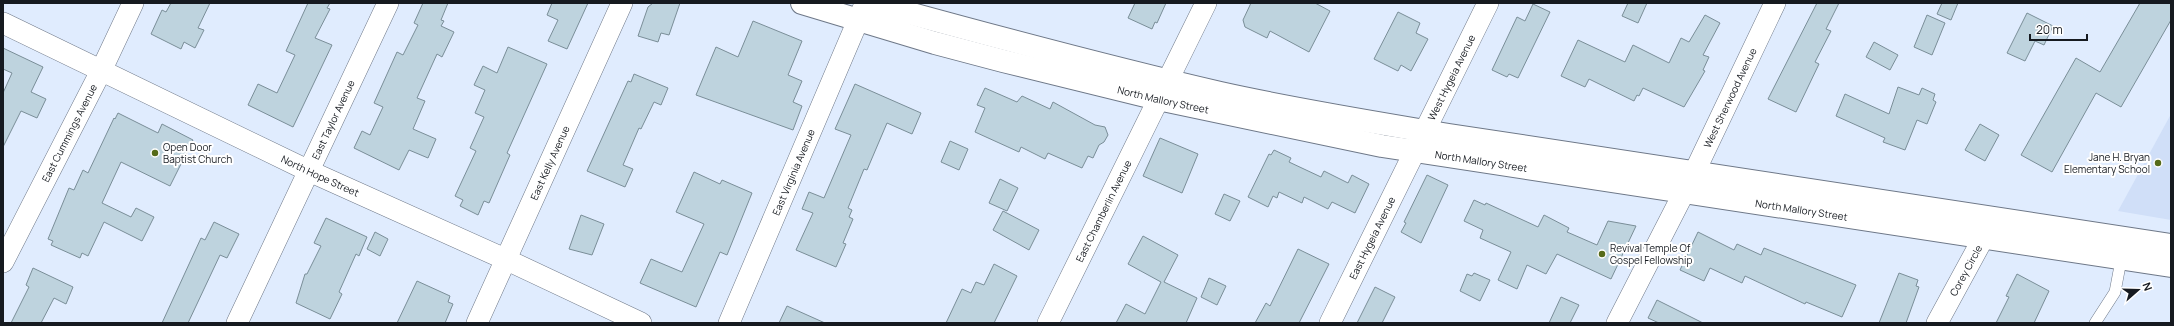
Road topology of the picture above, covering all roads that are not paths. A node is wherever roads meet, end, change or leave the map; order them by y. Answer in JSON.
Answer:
{"nodes":[{"id":1,"x":133,"y":3,"type":"edge"},
{"id":2,"x":388,"y":3,"type":"edge"},
{"id":3,"x":622,"y":3,"type":"edge"},
{"id":4,"x":802,"y":3,"type":"edge"},
{"id":5,"x":872,"y":3,"type":"edge"},
{"id":6,"x":1206,"y":3,"type":"edge"},
{"id":7,"x":1488,"y":3,"type":"edge"},
{"id":8,"x":1775,"y":3,"type":"edge"},
{"id":9,"x":861,"y":12,"type":"edge"},
{"id":10,"x":3,"y":23,"type":"edge"},
{"id":11,"x":101,"y":71,"type":"junction"},
{"id":12,"x":1168,"y":80,"type":"junction"},
{"id":13,"x":1158,"y":99,"type":"junction"},
{"id":14,"x":1425,"y":131,"type":"junction"},
{"id":15,"x":1414,"y":152,"type":"junction"},
{"id":16,"x":309,"y":171,"type":"junction"},
{"id":17,"x":1694,"y":171,"type":"junction"},
{"id":18,"x":1683,"y":192,"type":"junction"},
{"id":19,"x":1994,"y":218,"type":"junction"},
{"id":20,"x":1983,"y":237,"type":"junction"},
{"id":21,"x":2124,"y":238,"type":"junction"},
{"id":22,"x":2171,"y":245,"type":"edge"},
{"id":23,"x":2122,"y":259,"type":"junction"},
{"id":24,"x":507,"y":260,"type":"junction"},
{"id":25,"x":3,"y":262,"type":"edge"},
{"id":26,"x":2171,"y":266,"type":"edge"},
{"id":27,"x":236,"y":323,"type":"edge"},
{"id":28,"x":477,"y":323,"type":"edge"},
{"id":29,"x":641,"y":323,"type":"edge"},
{"id":30,"x":729,"y":323,"type":"edge"},
{"id":31,"x":1048,"y":323,"type":"edge"},
{"id":32,"x":1330,"y":323,"type":"edge"},
{"id":33,"x":1617,"y":323,"type":"edge"},
{"id":34,"x":1937,"y":323,"type":"edge"},
{"id":35,"x":2095,"y":323,"type":"edge"}],
"edges":[{"from":1,"to":11,"type":"street","name":"East Cummings Avenue"},
{"from":2,"to":16,"type":"street","name":"East Taylor Avenue"},
{"from":3,"to":24,"type":"street","name":"East Kelly Avenue"},
{"from":4,"to":9,"type":"main road","name":"North Mallory Street"},
{"from":5,"to":12,"type":"main road","name":"North Mallory Street"},
{"from":6,"to":12,"type":"street","name":"East Chamberlin Avenue"},
{"from":7,"to":14,"type":"street","name":"West Hygeia Avenue"},
{"from":8,"to":17,"type":"street","name":"West Sherwood Avenue"},
{"from":9,"to":13,"type":"main road","name":"North Mallory Street"},
{"from":9,"to":30,"type":"street","name":"East Virginia Avenue"},
{"from":10,"to":11,"type":"street","name":"North Hope Street"},
{"from":11,"to":16,"type":"street","name":"North Hope Street"},
{"from":11,"to":25,"type":"street","name":"East Cummings Avenue"},
{"from":12,"to":13,"type":"street","name":"East Chamberlin Avenue"},
{"from":12,"to":14,"type":"main road","name":"North Mallory Street"},
{"from":13,"to":15,"type":"main road","name":"North Mallory Street"},
{"from":13,"to":31,"type":"street","name":"East Chamberlin Avenue"},
{"from":14,"to":15,"type":"street","name":"West Hygeia Avenue"},
{"from":14,"to":17,"type":"main road","name":"North Mallory Street"},
{"from":15,"to":18,"type":"main road","name":"North Mallory Street"},
{"from":15,"to":32,"type":"street","name":"East Hygeia Avenue"},
{"from":16,"to":24,"type":"street","name":"North Hope Street"},
{"from":16,"to":27,"type":"street","name":"East Taylor Avenue"},
{"from":17,"to":18,"type":"street","name":"West Sherwood Avenue"},
{"from":17,"to":19,"type":"main road","name":"North Mallory Street"},
{"from":18,"to":20,"type":"main road","name":"North Mallory Street"},
{"from":18,"to":33,"type":"street","name":"West Sherwood Avenue"},
{"from":19,"to":20,"type":"street","name":"Corey Circle"},
{"from":19,"to":21,"type":"main road","name":"North Mallory Street"},
{"from":20,"to":23,"type":"main road","name":"North Mallory Street"},
{"from":20,"to":34,"type":"street","name":"Corey Circle"},
{"from":21,"to":22,"type":"main road","name":"North Mallory Street"},
{"from":21,"to":23,"type":"lane"},
{"from":23,"to":26,"type":"main road","name":"North Mallory Street"},
{"from":23,"to":35,"type":"lane"},
{"from":24,"to":28,"type":"street","name":"East Kelly Avenue"},
{"from":24,"to":29,"type":"street","name":"North Hope Street"}]}
